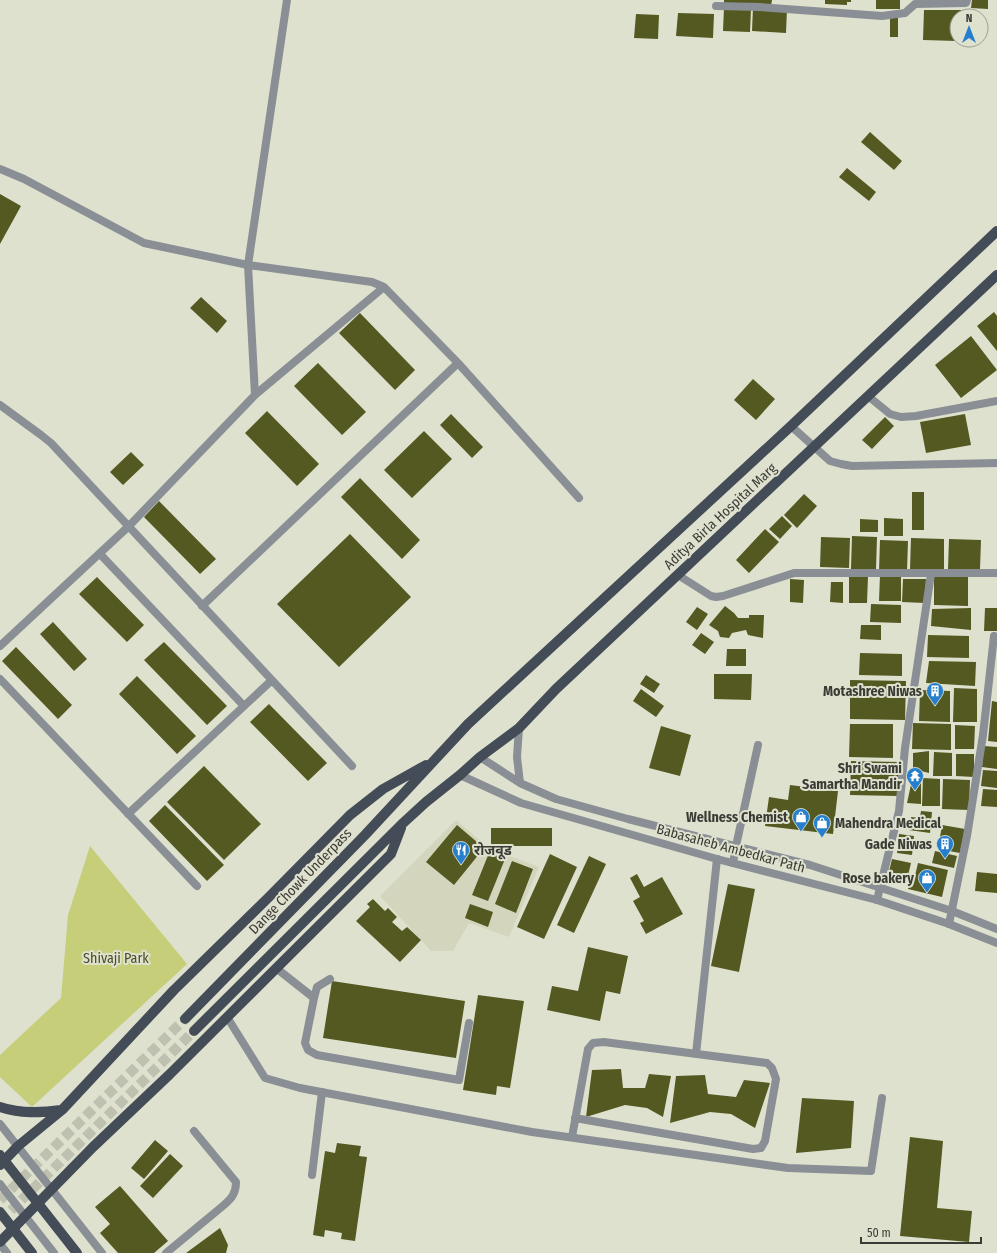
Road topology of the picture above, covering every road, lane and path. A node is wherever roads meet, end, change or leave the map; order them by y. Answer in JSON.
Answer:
{"nodes":[{"id":1,"x":287,"y":0,"type":"edge"},
{"id":2,"x":967,"y":0,"type":"edge"},
{"id":3,"x":716,"y":6,"type":"dead end"},
{"id":4,"x":1,"y":172,"type":"edge"},
{"id":5,"x":997,"y":231,"type":"edge"},
{"id":6,"x":248,"y":265,"type":"junction"},
{"id":7,"x":997,"y":275,"type":"edge"},
{"id":8,"x":384,"y":287,"type":"junction"},
{"id":9,"x":458,"y":363,"type":"junction"},
{"id":10,"x":255,"y":395,"type":"junction"},
{"id":11,"x":868,"y":396,"type":"junction"},
{"id":12,"x":997,"y":401,"type":"edge"},
{"id":13,"x":0,"y":404,"type":"edge"},
{"id":14,"x":792,"y":426,"type":"junction"},
{"id":15,"x":814,"y":447,"type":"junction"},
{"id":16,"x":997,"y":463,"type":"edge"},
{"id":17,"x":579,"y":498,"type":"dead end"},
{"id":18,"x":129,"y":526,"type":"junction"},
{"id":19,"x":100,"y":554,"type":"junction"},
{"id":20,"x":997,"y":573,"type":"edge"},
{"id":21,"x":931,"y":574,"type":"junction"},
{"id":22,"x":678,"y":575,"type":"junction"},
{"id":23,"x":202,"y":606,"type":"junction"},
{"id":24,"x":994,"y":636,"type":"dead end"},
{"id":25,"x":0,"y":646,"type":"edge"},
{"id":26,"x":0,"y":679,"type":"edge"},
{"id":27,"x":272,"y":680,"type":"junction"},
{"id":28,"x":244,"y":706,"type":"junction"},
{"id":29,"x":519,"y":728,"type":"junction"},
{"id":30,"x":758,"y":745,"type":"dead end"},
{"id":31,"x":480,"y":756,"type":"junction"},
{"id":32,"x":433,"y":761,"type":"junction"},
{"id":33,"x":352,"y":766,"type":"dead end"},
{"id":34,"x":460,"y":775,"type":"junction"},
{"id":35,"x":520,"y":783,"type":"junction"},
{"id":36,"x":128,"y":814,"type":"junction"},
{"id":37,"x":402,"y":824,"type":"junction"},
{"id":38,"x":736,"y":846,"type":"junction"},
{"id":39,"x":717,"y":859,"type":"junction"},
{"id":40,"x":733,"y":863,"type":"junction"},
{"id":41,"x":197,"y":886,"type":"dead end"},
{"id":42,"x":880,"y":888,"type":"junction"},
{"id":43,"x":877,"y":900,"type":"junction"},
{"id":44,"x":952,"y":911,"type":"junction"},
{"id":45,"x":949,"y":924,"type":"junction"},
{"id":46,"x":997,"y":929,"type":"edge"},
{"id":47,"x":997,"y":943,"type":"edge"},
{"id":48,"x":276,"y":968,"type":"junction"},
{"id":49,"x":330,"y":979,"type":"dead end"},
{"id":50,"x":314,"y":998,"type":"junction"},
{"id":51,"x":227,"y":1017,"type":"junction"},
{"id":52,"x":185,"y":1019,"type":"tunnel mouth"},
{"id":53,"x":469,"y":1023,"type":"dead end"},
{"id":54,"x":194,"y":1031,"type":"tunnel mouth"},
{"id":55,"x":696,"y":1054,"type":"junction"},
{"id":56,"x":322,"y":1092,"type":"junction"},
{"id":57,"x":882,"y":1098,"type":"dead end"},
{"id":58,"x":0,"y":1107,"type":"edge"},
{"id":59,"x":62,"y":1110,"type":"junction"},
{"id":60,"x":575,"y":1118,"type":"junction"},
{"id":61,"x":0,"y":1124,"type":"edge"},
{"id":62,"x":194,"y":1131,"type":"dead end"},
{"id":63,"x":572,"y":1137,"type":"junction"},
{"id":64,"x":18,"y":1146,"type":"junction"},
{"id":65,"x":0,"y":1155,"type":"edge"},
{"id":66,"x":0,"y":1164,"type":"edge"},
{"id":67,"x":312,"y":1175,"type":"dead end"},
{"id":68,"x":0,"y":1184,"type":"edge"},
{"id":69,"x":52,"y":1189,"type":"junction"},
{"id":70,"x":0,"y":1212,"type":"edge"},
{"id":71,"x":25,"y":1216,"type":"junction"},
{"id":72,"x":0,"y":1243,"type":"edge"},
{"id":73,"x":7,"y":1253,"type":"edge"},
{"id":74,"x":32,"y":1253,"type":"edge"},
{"id":75,"x":54,"y":1253,"type":"edge"},
{"id":76,"x":77,"y":1253,"type":"edge"},
{"id":77,"x":102,"y":1253,"type":"edge"},
{"id":78,"x":166,"y":1253,"type":"edge"}],
"edges":[{"from":1,"to":6,"type":"street"},
{"from":2,"to":3,"type":"street"},
{"from":4,"to":6,"type":"street"},
{"from":5,"to":14,"type":"main road","name":"Aditya Birla Hospital Marg"},
{"from":6,"to":8,"type":"street"},
{"from":6,"to":10,"type":"street"},
{"from":7,"to":11,"type":"main road","name":"Aditya Birla Hospital Marg"},
{"from":8,"to":9,"type":"street"},
{"from":8,"to":10,"type":"street"},
{"from":9,"to":17,"type":"street"},
{"from":9,"to":23,"type":"street"},
{"from":10,"to":18,"type":"street"},
{"from":11,"to":12,"type":"street"},
{"from":11,"to":15,"type":"main road","name":"Aditya Birla Hospital Marg"},
{"from":13,"to":18,"type":"street"},
{"from":14,"to":15,"type":"street"},
{"from":14,"to":32,"type":"main road","name":"Aditya Birla Hospital Marg"},
{"from":15,"to":16,"type":"street"},
{"from":15,"to":22,"type":"main road","name":"Aditya Birla Hospital Marg"},
{"from":18,"to":19,"type":"street"},
{"from":18,"to":23,"type":"street"},
{"from":19,"to":25,"type":"street"},
{"from":19,"to":28,"type":"street"},
{"from":20,"to":21,"type":"street"},
{"from":21,"to":22,"type":"street"},
{"from":21,"to":42,"type":"street"},
{"from":22,"to":29,"type":"main road","name":"Aditya Birla Hospital Marg"},
{"from":23,"to":27,"type":"street"},
{"from":24,"to":44,"type":"street"},
{"from":26,"to":36,"type":"street"},
{"from":27,"to":28,"type":"street"},
{"from":27,"to":33,"type":"street"},
{"from":28,"to":36,"type":"street"},
{"from":29,"to":31,"type":"main road","name":"Aditya Birla Hospital Marg"},
{"from":29,"to":35,"type":"street"},
{"from":30,"to":38,"type":"street"},
{"from":31,"to":34,"type":"main road","name":"Aditya Birla Hospital Marg"},
{"from":31,"to":35,"type":"street","name":"Babasaheb Ambedkar Path"},
{"from":32,"to":52,"type":"main road","name":"Dange Chowk Underpass"},
{"from":32,"to":59,"type":"main road"},
{"from":34,"to":37,"type":"main road","name":"Aditya Birla Hospital Marg"},
{"from":34,"to":39,"type":"street","name":"Babasaheb Ambedkar Path"},
{"from":35,"to":38,"type":"street","name":"Babasaheb Ambedkar Path"},
{"from":36,"to":41,"type":"street"},
{"from":37,"to":48,"type":"main road"},
{"from":37,"to":54,"type":"main road"},
{"from":38,"to":40,"type":"street"},
{"from":38,"to":42,"type":"street","name":"Babasaheb Ambedkar Path"},
{"from":39,"to":40,"type":"street","name":"Babasaheb Ambedkar Path"},
{"from":39,"to":55,"type":"street"},
{"from":40,"to":43,"type":"street","name":"Babasaheb Ambedkar Path"},
{"from":42,"to":43,"type":"street"},
{"from":42,"to":44,"type":"street","name":"Babasaheb Ambedkar Path"},
{"from":43,"to":45,"type":"street","name":"Babasaheb Ambedkar Path"},
{"from":44,"to":45,"type":"street"},
{"from":44,"to":46,"type":"street","name":"Babasaheb Ambedkar Path"},
{"from":45,"to":47,"type":"street","name":"Babasaheb Ambedkar Path"},
{"from":48,"to":50,"type":"street"},
{"from":48,"to":51,"type":"main road"},
{"from":49,"to":50,"type":"street"},
{"from":50,"to":53,"type":"street"},
{"from":51,"to":56,"type":"street"},
{"from":51,"to":69,"type":"main road"},
{"from":55,"to":60,"type":"street"},
{"from":55,"to":60,"type":"street"},
{"from":56,"to":63,"type":"street"},
{"from":56,"to":67,"type":"street"},
{"from":57,"to":63,"type":"street"},
{"from":58,"to":59,"type":"main road"},
{"from":59,"to":64,"type":"main road"},
{"from":60,"to":63,"type":"street"},
{"from":61,"to":64,"type":"street"},
{"from":62,"to":78,"type":"street"},
{"from":64,"to":66,"type":"main road"},
{"from":64,"to":69,"type":"street"},
{"from":65,"to":76,"type":"main road","bridge":true},
{"from":68,"to":71,"type":"street"},
{"from":69,"to":71,"type":"main road"},
{"from":69,"to":77,"type":"street"},
{"from":70,"to":74,"type":"main road","bridge":true},
{"from":71,"to":72,"type":"main road"},
{"from":71,"to":75,"type":"street"},
{"from":72,"to":73,"type":"street"}]}
